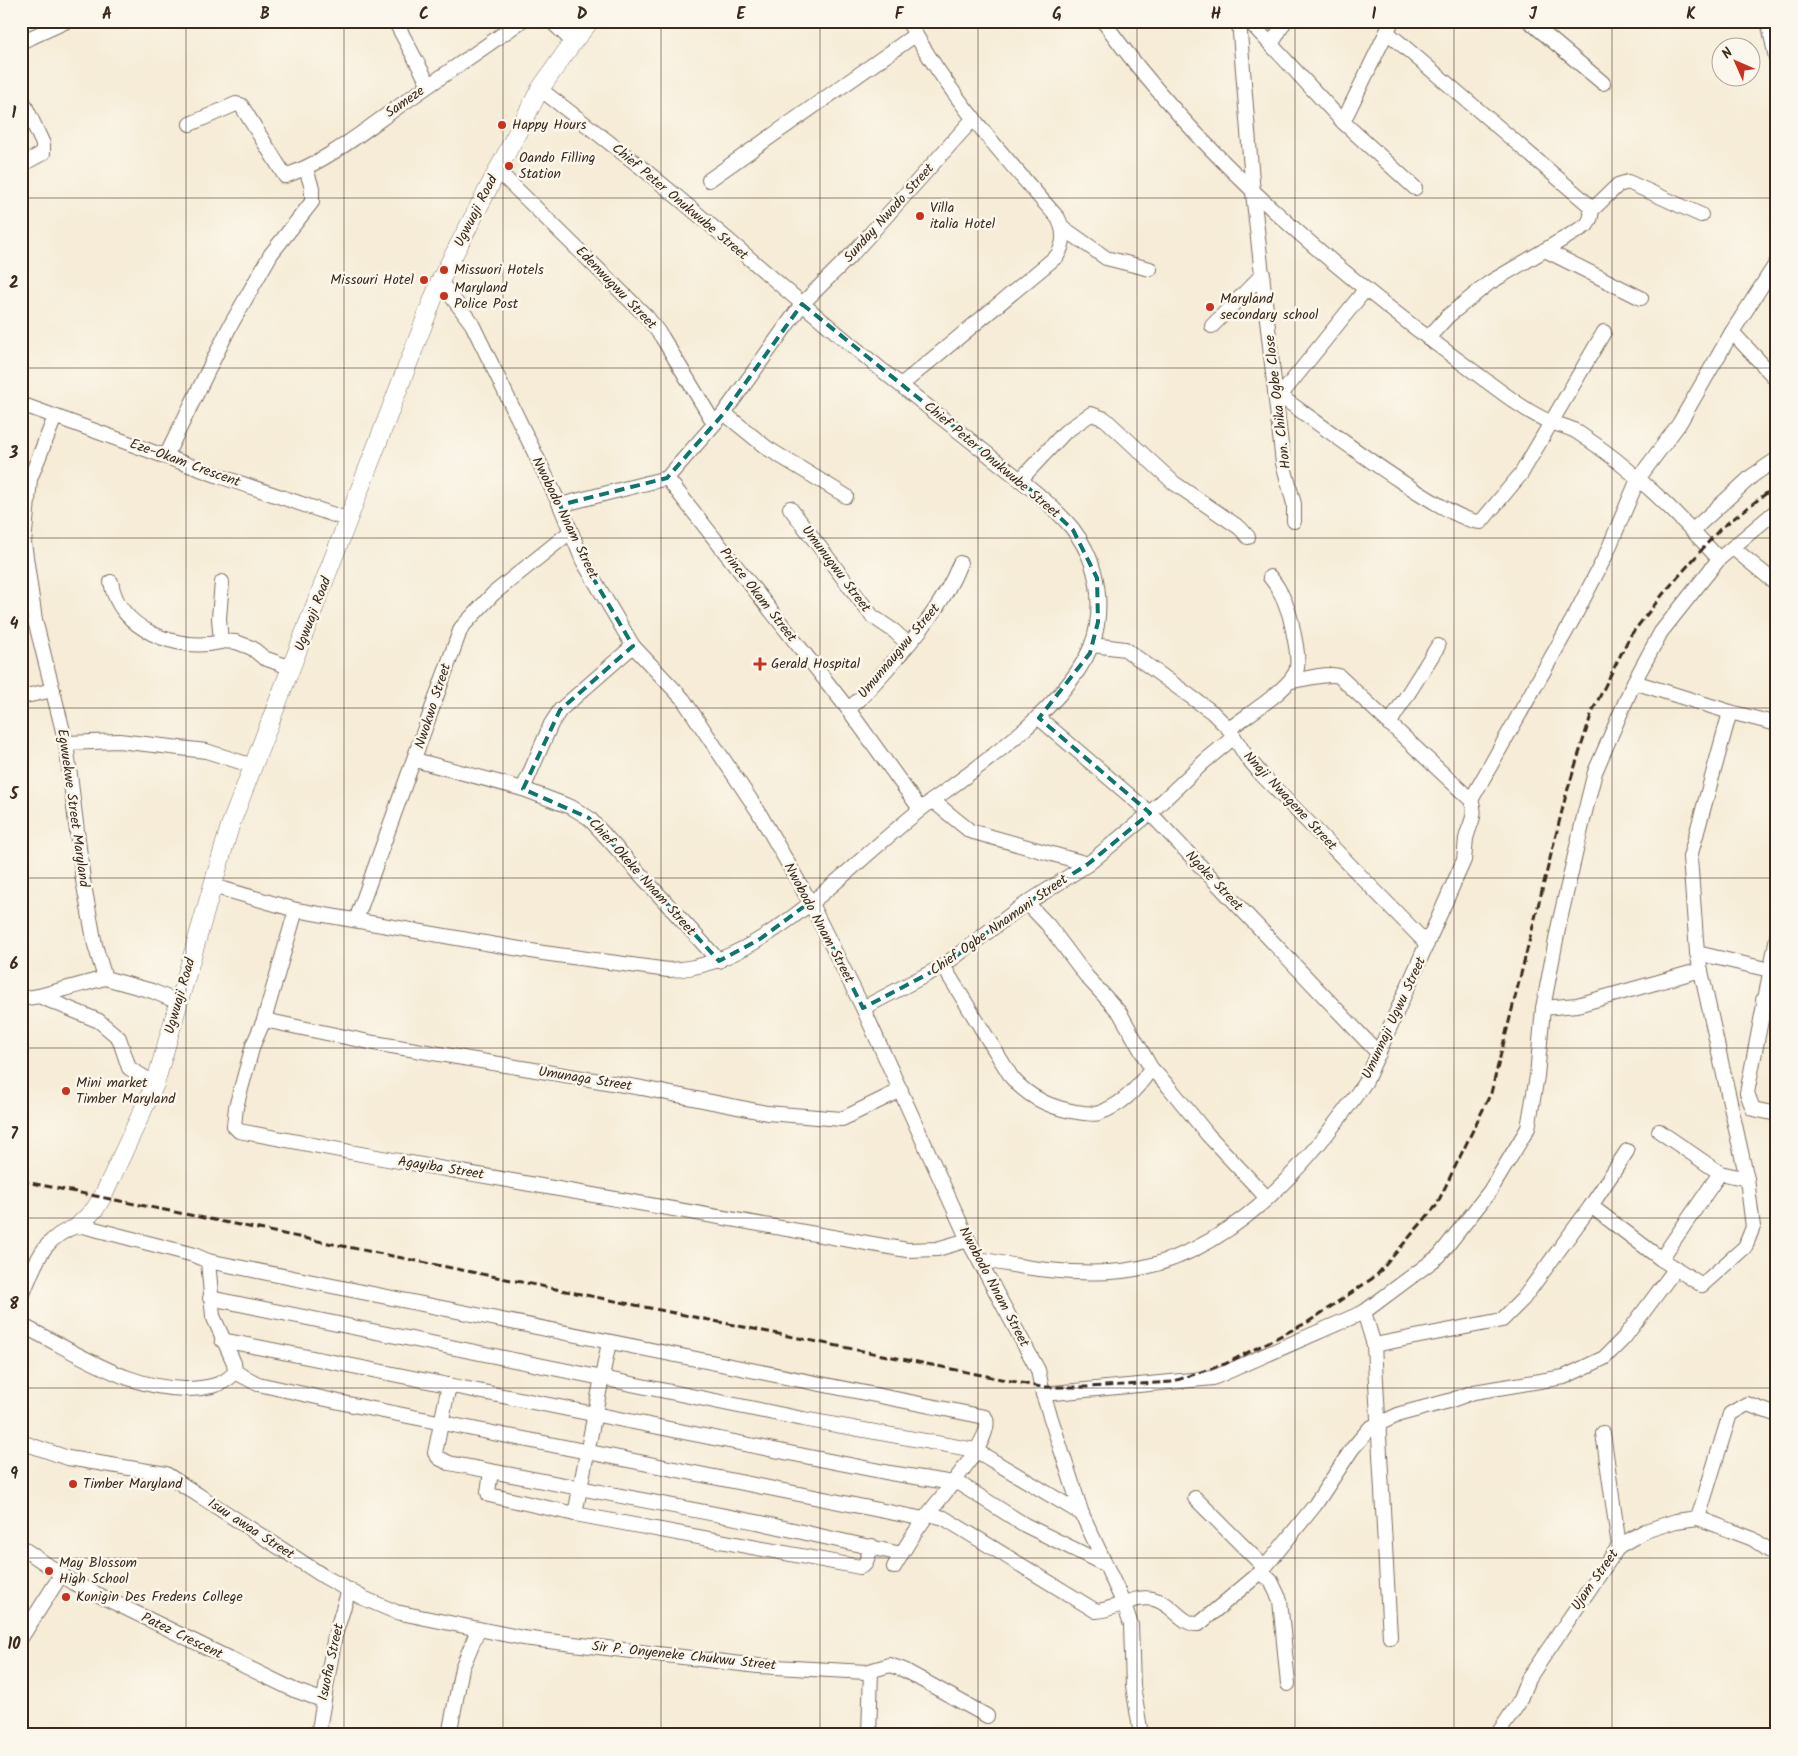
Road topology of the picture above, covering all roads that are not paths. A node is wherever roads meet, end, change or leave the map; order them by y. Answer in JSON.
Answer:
{"nodes":[{"id":1,"x":67,"y":21,"type":"edge"},
{"id":2,"x":395,"y":21,"type":"edge"},
{"id":3,"x":521,"y":21,"type":"edge"},
{"id":4,"x":551,"y":21,"type":"edge"},
{"id":5,"x":590,"y":21,"type":"edge"},
{"id":6,"x":908,"y":21,"type":"edge"},
{"id":7,"x":1103,"y":21,"type":"edge"},
{"id":8,"x":1238,"y":21,"type":"edge"},
{"id":9,"x":1249,"y":21,"type":"edge"},
{"id":10,"x":1285,"y":21,"type":"edge"},
{"id":11,"x":1529,"y":21,"type":"edge"},
{"id":12,"x":1768,"y":21,"type":"edge"},
{"id":13,"x":1389,"y":26,"type":"edge"},
{"id":14,"x":916,"y":35,"type":"junction"},
{"id":15,"x":21,"y":42,"type":"edge"},
{"id":16,"x":573,"y":42,"type":"junction"},
{"id":17,"x":1271,"y":45,"type":"junction"},
{"id":18,"x":1776,"y":58,"type":"edge"},
{"id":19,"x":1603,"y":83,"type":"dead end"},
{"id":20,"x":429,"y":85,"type":"junction"},
{"id":21,"x":540,"y":89,"type":"junction"},
{"id":22,"x":21,"y":97,"type":"edge"},
{"id":23,"x":974,"y":118,"type":"junction"},
{"id":24,"x":1343,"y":122,"type":"junction"},
{"id":25,"x":190,"y":124,"type":"dead end"},
{"id":26,"x":21,"y":165,"type":"edge"},
{"id":27,"x":306,"y":168,"type":"junction"},
{"id":28,"x":497,"y":170,"type":"junction"},
{"id":29,"x":709,"y":180,"type":"dead end"},
{"id":30,"x":1414,"y":188,"type":"dead end"},
{"id":31,"x":1253,"y":193,"type":"junction"},
{"id":32,"x":1592,"y":210,"type":"junction"},
{"id":33,"x":1701,"y":215,"type":"dead end"},
{"id":34,"x":1062,"y":227,"type":"junction"},
{"id":35,"x":1546,"y":250,"type":"junction"},
{"id":36,"x":1777,"y":262,"type":"edge"},
{"id":37,"x":1150,"y":269,"type":"dead end"},
{"id":38,"x":1263,"y":274,"type":"junction"},
{"id":39,"x":440,"y":281,"type":"junction"},
{"id":40,"x":1365,"y":290,"type":"junction"},
{"id":41,"x":1641,"y":298,"type":"dead end"},
{"id":42,"x":802,"y":304,"type":"junction"},
{"id":43,"x":1212,"y":326,"type":"dead end"},
{"id":44,"x":1604,"y":332,"type":"dead end"},
{"id":45,"x":1732,"y":332,"type":"junction"},
{"id":46,"x":1428,"y":338,"type":"junction"},
{"id":47,"x":1777,"y":380,"type":"edge"},
{"id":48,"x":900,"y":385,"type":"junction"},
{"id":49,"x":1278,"y":396,"type":"junction"},
{"id":50,"x":21,"y":404,"type":"edge"},
{"id":51,"x":55,"y":417,"type":"junction"},
{"id":52,"x":719,"y":418,"type":"junction"},
{"id":53,"x":1551,"y":422,"type":"junction"},
{"id":54,"x":166,"y":456,"type":"junction"},
{"id":55,"x":1777,"y":459,"type":"edge"},
{"id":56,"x":667,"y":478,"type":"junction"},
{"id":57,"x":1638,"y":479,"type":"junction"},
{"id":58,"x":1020,"y":480,"type":"junction"},
{"id":59,"x":846,"y":496,"type":"dead end"},
{"id":60,"x":560,"y":506,"type":"junction"},
{"id":61,"x":790,"y":508,"type":"dead end"},
{"id":62,"x":1777,"y":510,"type":"edge"},
{"id":63,"x":349,"y":520,"type":"junction"},
{"id":64,"x":1294,"y":521,"type":"dead end"},
{"id":65,"x":1693,"y":530,"type":"junction"},
{"id":66,"x":570,"y":532,"type":"junction"},
{"id":67,"x":1248,"y":536,"type":"dead end"},
{"id":68,"x":1733,"y":548,"type":"junction"},
{"id":69,"x":1719,"y":559,"type":"junction"},
{"id":70,"x":960,"y":563,"type":"dead end"},
{"id":71,"x":1270,"y":577,"type":"dead end"},
{"id":72,"x":111,"y":582,"type":"dead end"},
{"id":73,"x":222,"y":582,"type":"dead end"},
{"id":74,"x":1777,"y":584,"type":"edge"},
{"id":75,"x":221,"y":641,"type":"junction"},
{"id":76,"x":908,"y":644,"type":"junction"},
{"id":77,"x":1094,"y":645,"type":"junction"},
{"id":78,"x":633,"y":646,"type":"junction"},
{"id":79,"x":1438,"y":646,"type":"dead end"},
{"id":80,"x":292,"y":668,"type":"junction"},
{"id":81,"x":1290,"y":681,"type":"junction"},
{"id":82,"x":1634,"y":682,"type":"junction"},
{"id":83,"x":53,"y":690,"type":"junction"},
{"id":84,"x":21,"y":697,"type":"edge"},
{"id":85,"x":848,"y":709,"type":"junction"},
{"id":86,"x":1730,"y":712,"type":"junction"},
{"id":87,"x":1039,"y":718,"type":"junction"},
{"id":88,"x":1389,"y":724,"type":"junction"},
{"id":89,"x":1777,"y":724,"type":"edge"},
{"id":90,"x":1232,"y":733,"type":"junction"},
{"id":91,"x":66,"y":743,"type":"junction"},
{"id":92,"x":415,"y":760,"type":"junction"},
{"id":93,"x":253,"y":766,"type":"junction"},
{"id":94,"x":523,"y":789,"type":"junction"},
{"id":95,"x":1472,"y":800,"type":"junction"},
{"id":96,"x":933,"y":801,"type":"junction"},
{"id":97,"x":920,"y":809,"type":"junction"},
{"id":98,"x":1150,"y":813,"type":"junction"},
{"id":99,"x":1088,"y":864,"type":"junction"},
{"id":100,"x":213,"y":886,"type":"junction"},
{"id":101,"x":810,"y":902,"type":"junction"},
{"id":102,"x":1027,"y":903,"type":"junction"},
{"id":103,"x":296,"y":910,"type":"junction"},
{"id":104,"x":356,"y":920,"type":"junction"},
{"id":105,"x":1777,"y":937,"type":"edge"},
{"id":106,"x":1427,"y":944,"type":"junction"},
{"id":107,"x":1697,"y":953,"type":"junction"},
{"id":108,"x":719,"y":961,"type":"junction"},
{"id":109,"x":944,"y":966,"type":"junction"},
{"id":110,"x":1700,"y":970,"type":"junction"},
{"id":111,"x":1770,"y":970,"type":"junction"},
{"id":112,"x":104,"y":978,"type":"junction"},
{"id":113,"x":39,"y":996,"type":"junction"},
{"id":114,"x":21,"y":999,"type":"edge"},
{"id":115,"x":1770,"y":1001,"type":"edge"},
{"id":116,"x":178,"y":1002,"type":"junction"},
{"id":117,"x":863,"y":1008,"type":"junction"},
{"id":118,"x":1543,"y":1008,"type":"junction"},
{"id":119,"x":264,"y":1020,"type":"junction"},
{"id":120,"x":1379,"y":1054,"type":"junction"},
{"id":121,"x":1151,"y":1068,"type":"junction"},
{"id":122,"x":155,"y":1084,"type":"junction"},
{"id":123,"x":900,"y":1090,"type":"junction"},
{"id":124,"x":1777,"y":1114,"type":"edge"},
{"id":125,"x":1659,"y":1131,"type":"dead end"},
{"id":126,"x":1627,"y":1151,"type":"dead end"},
{"id":127,"x":1720,"y":1173,"type":"junction"},
{"id":128,"x":1747,"y":1179,"type":"junction"},
{"id":129,"x":1267,"y":1198,"type":"junction"},
{"id":130,"x":1591,"y":1206,"type":"junction"},
{"id":131,"x":79,"y":1225,"type":"junction"},
{"id":132,"x":968,"y":1240,"type":"junction"},
{"id":133,"x":979,"y":1259,"type":"junction"},
{"id":134,"x":1661,"y":1259,"type":"junction"},
{"id":135,"x":208,"y":1261,"type":"junction"},
{"id":136,"x":1676,"y":1268,"type":"junction"},
{"id":137,"x":21,"y":1298,"type":"edge"},
{"id":138,"x":210,"y":1298,"type":"junction"},
{"id":139,"x":1364,"y":1312,"type":"junction"},
{"id":140,"x":21,"y":1325,"type":"edge"},
{"id":141,"x":222,"y":1340,"type":"junction"},
{"id":142,"x":609,"y":1342,"type":"junction"},
{"id":143,"x":1374,"y":1345,"type":"junction"},
{"id":144,"x":235,"y":1372,"type":"junction"},
{"id":145,"x":603,"y":1378,"type":"junction"},
{"id":146,"x":449,"y":1385,"type":"junction"},
{"id":147,"x":1043,"y":1394,"type":"junction"},
{"id":148,"x":595,"y":1415,"type":"junction"},
{"id":149,"x":1777,"y":1415,"type":"edge"},
{"id":150,"x":441,"y":1422,"type":"junction"},
{"id":151,"x":1378,"y":1422,"type":"junction"},
{"id":152,"x":1603,"y":1433,"type":"dead end"},
{"id":153,"x":21,"y":1442,"type":"edge"},
{"id":154,"x":975,"y":1450,"type":"junction"},
{"id":155,"x":589,"y":1452,"type":"junction"},
{"id":156,"x":492,"y":1472,"type":"junction"},
{"id":157,"x":955,"y":1482,"type":"junction"},
{"id":158,"x":581,"y":1489,"type":"junction"},
{"id":159,"x":1195,"y":1498,"type":"dead end"},
{"id":160,"x":575,"y":1514,"type":"junction"},
{"id":161,"x":1082,"y":1514,"type":"junction"},
{"id":162,"x":926,"y":1516,"type":"junction"},
{"id":163,"x":1698,"y":1518,"type":"junction"},
{"id":164,"x":872,"y":1546,"type":"junction"},
{"id":165,"x":1619,"y":1546,"type":"junction"},
{"id":166,"x":21,"y":1547,"type":"edge"},
{"id":167,"x":901,"y":1554,"type":"junction"},
{"id":168,"x":1777,"y":1556,"type":"edge"},
{"id":169,"x":1104,"y":1564,"type":"junction"},
{"id":170,"x":894,"y":1567,"type":"dead end"},
{"id":171,"x":1262,"y":1569,"type":"junction"},
{"id":172,"x":61,"y":1575,"type":"junction"},
{"id":173,"x":349,"y":1590,"type":"junction"},
{"id":174,"x":1124,"y":1604,"type":"junction"},
{"id":175,"x":478,"y":1630,"type":"junction"},
{"id":176,"x":1390,"y":1637,"type":"dead end"},
{"id":177,"x":21,"y":1638,"type":"edge"},
{"id":178,"x":871,"y":1671,"type":"junction"},
{"id":179,"x":1288,"y":1684,"type":"dead end"},
{"id":180,"x":322,"y":1700,"type":"junction"},
{"id":181,"x":987,"y":1716,"type":"dead end"},
{"id":182,"x":318,"y":1735,"type":"edge"},
{"id":183,"x":449,"y":1735,"type":"edge"},
{"id":184,"x":869,"y":1735,"type":"edge"},
{"id":185,"x":1141,"y":1735,"type":"edge"},
{"id":186,"x":1497,"y":1735,"type":"edge"}],
"edges":[{"from":1,"to":15,"type":"street"},
{"from":2,"to":20,"type":"street"},
{"from":3,"to":20,"type":"street","name":"Sameze"},
{"from":4,"to":16,"type":"street"},
{"from":5,"to":16,"type":"main road","name":"Ugwuaji Road"},
{"from":6,"to":14,"type":"street"},
{"from":7,"to":31,"type":"street"},
{"from":8,"to":31,"type":"street","name":"Hon. Chika Ogbe Close"},
{"from":9,"to":17,"type":"street"},
{"from":10,"to":17,"type":"street"},
{"from":11,"to":19,"type":"street"},
{"from":12,"to":18,"type":"street"},
{"from":13,"to":24,"type":"street"},
{"from":13,"to":32,"type":"street"},
{"from":14,"to":23,"type":"street"},
{"from":14,"to":29,"type":"street"},
{"from":16,"to":21,"type":"main road","name":"Ugwuaji Road"},
{"from":17,"to":24,"type":"street"},
{"from":20,"to":27,"type":"street","name":"Sameze"},
{"from":21,"to":28,"type":"main road","name":"Ugwuaji Road"},
{"from":21,"to":42,"type":"street","name":"Chief Peter Onukwube Street"},
{"from":22,"to":26,"type":"street"},
{"from":23,"to":34,"type":"street"},
{"from":23,"to":42,"type":"street","name":"Sunday Nwodo Street"},
{"from":24,"to":30,"type":"street"},
{"from":25,"to":27,"type":"street","name":"Sameze"},
{"from":27,"to":54,"type":"street"},
{"from":28,"to":39,"type":"main road","name":"Ugwuaji Road"},
{"from":28,"to":52,"type":"street","name":"Edenwugwu Street"},
{"from":31,"to":38,"type":"street","name":"Hon. Chika Ogbe Close"},
{"from":31,"to":40,"type":"street"},
{"from":32,"to":33,"type":"street"},
{"from":32,"to":35,"type":"street"},
{"from":34,"to":37,"type":"street"},
{"from":34,"to":48,"type":"street"},
{"from":35,"to":41,"type":"street"},
{"from":35,"to":46,"type":"street"},
{"from":36,"to":45,"type":"street"},
{"from":38,"to":43,"type":"street"},
{"from":38,"to":49,"type":"street","name":"Hon. Chika Ogbe Close"},
{"from":39,"to":60,"type":"street","name":"Nwobodo Nnam Street"},
{"from":39,"to":63,"type":"main road","name":"Ugwuaji Road"},
{"from":40,"to":46,"type":"street"},
{"from":40,"to":49,"type":"street"},
{"from":42,"to":48,"type":"street","name":"Chief Peter Onukwube Street"},
{"from":42,"to":52,"type":"street","name":"Sunday Nwodo Street"},
{"from":44,"to":53,"type":"street"},
{"from":45,"to":47,"type":"street"},
{"from":45,"to":57,"type":"street"},
{"from":46,"to":53,"type":"street"},
{"from":48,"to":58,"type":"street","name":"Chief Peter Onukwube Street"},
{"from":49,"to":53,"type":"street"},
{"from":49,"to":64,"type":"street","name":"Hon. Chika Ogbe Close"},
{"from":50,"to":51,"type":"street","name":"Eze-Okam Crescent"},
{"from":51,"to":54,"type":"street","name":"Eze-Okam Crescent"},
{"from":51,"to":83,"type":"street","name":"Egwuekwe Street Maryland"},
{"from":52,"to":56,"type":"street","name":"Sunday Nwodo Street"},
{"from":52,"to":59,"type":"street"},
{"from":53,"to":57,"type":"street"},
{"from":54,"to":63,"type":"street","name":"Eze-Okam Crescent"},
{"from":55,"to":65,"type":"street"},
{"from":56,"to":60,"type":"street"},
{"from":56,"to":85,"type":"street","name":"Prince Okam Street"},
{"from":57,"to":65,"type":"street"},
{"from":57,"to":95,"type":"street"},
{"from":58,"to":67,"type":"street"},
{"from":58,"to":77,"type":"street","name":"Chief Peter Onukwube Street"},
{"from":60,"to":66,"type":"street","name":"Nwobodo Nnam Street"},
{"from":61,"to":76,"type":"street","name":"Umunugwu Street"},
{"from":62,"to":68,"type":"street"},
{"from":63,"to":80,"type":"main road","name":"Ugwuaji Road"},
{"from":65,"to":69,"type":"street"},
{"from":66,"to":78,"type":"street","name":"Nwobodo Nnam Street"},
{"from":66,"to":92,"type":"street","name":"Nwokwo Street"},
{"from":68,"to":69,"type":"street"},
{"from":68,"to":74,"type":"street"},
{"from":69,"to":82,"type":"street"},
{"from":70,"to":76,"type":"street","name":"Umunnaugwu Street"},
{"from":71,"to":81,"type":"street"},
{"from":72,"to":75,"type":"street"},
{"from":73,"to":75,"type":"street"},
{"from":75,"to":80,"type":"street"},
{"from":76,"to":85,"type":"street","name":"Umunnaugwu Street"},
{"from":77,"to":87,"type":"street","name":"Chief Peter Onukwube Street"},
{"from":77,"to":90,"type":"street","name":"Nnaji Nwagene Street"},
{"from":78,"to":94,"type":"street"},
{"from":78,"to":101,"type":"street","name":"Nwobodo Nnam Street"},
{"from":79,"to":88,"type":"street"},
{"from":80,"to":93,"type":"main road","name":"Ugwuaji Road"},
{"from":81,"to":88,"type":"street"},
{"from":81,"to":90,"type":"street","name":"Chief Ogbe Nnamani Street"},
{"from":82,"to":86,"type":"street"},
{"from":82,"to":118,"type":"street"},
{"from":83,"to":84,"type":"street"},
{"from":83,"to":91,"type":"street","name":"Egwuekwe Street Maryland"},
{"from":85,"to":97,"type":"street","name":"Prince Okam Street"},
{"from":86,"to":89,"type":"street"},
{"from":86,"to":107,"type":"street"},
{"from":87,"to":96,"type":"street","name":"Chief Peter Onukwube Street"},
{"from":87,"to":98,"type":"street","name":"Ngoke Street"},
{"from":88,"to":95,"type":"street"},
{"from":90,"to":98,"type":"street","name":"Chief Ogbe Nnamani Street"},
{"from":90,"to":106,"type":"street","name":"Nnaji Nwagene Street"},
{"from":91,"to":93,"type":"street"},
{"from":91,"to":112,"type":"street","name":"Egwuekwe Street Maryland"},
{"from":92,"to":94,"type":"street","name":"Chief Okeke Nnam Street"},
{"from":92,"to":104,"type":"street","name":"Nwokwo Street"},
{"from":93,"to":100,"type":"main road","name":"Ugwuaji Road"},
{"from":94,"to":108,"type":"street","name":"Chief Okeke Nnam Street"},
{"from":95,"to":106,"type":"street","name":"Umunnaji Ugwu Street"},
{"from":96,"to":97,"type":"street","name":"Chief Peter Onukwube Street"},
{"from":96,"to":99,"type":"street"},
{"from":97,"to":101,"type":"street","name":"Chief Peter Onukwube Street"},
{"from":98,"to":99,"type":"street","name":"Chief Ogbe Nnamani Street"},
{"from":98,"to":120,"type":"street","name":"Ngoke Street"},
{"from":99,"to":102,"type":"street","name":"Chief Ogbe Nnamani Street"},
{"from":100,"to":103,"type":"street","name":"Chief Peter Onukwube Street"},
{"from":100,"to":116,"type":"main road","name":"Ugwuaji Road"},
{"from":101,"to":108,"type":"street","name":"Chief Peter Onukwube Street"},
{"from":101,"to":117,"type":"street","name":"Nwobodo Nnam Street"},
{"from":102,"to":109,"type":"street","name":"Chief Ogbe Nnamani Street"},
{"from":102,"to":121,"type":"street"},
{"from":103,"to":104,"type":"street","name":"Chief Peter Onukwube Street"},
{"from":103,"to":119,"type":"street","name":"Agayiba Street"},
{"from":104,"to":108,"type":"street","name":"Chief Peter Onukwube Street"},
{"from":105,"to":111,"type":"street"},
{"from":106,"to":120,"type":"street","name":"Umunnaji Ugwu Street"},
{"from":107,"to":110,"type":"street"},
{"from":107,"to":111,"type":"street"},
{"from":109,"to":117,"type":"street","name":"Chief Ogbe Nnamani Street"},
{"from":109,"to":121,"type":"street"},
{"from":110,"to":118,"type":"street"},
{"from":110,"to":128,"type":"street"},
{"from":111,"to":115,"type":"street"},
{"from":112,"to":113,"type":"street"},
{"from":112,"to":116,"type":"street"},
{"from":113,"to":114,"type":"street"},
{"from":113,"to":122,"type":"street"},
{"from":115,"to":124,"type":"street"},
{"from":116,"to":122,"type":"main road","name":"Ugwuaji Road"},
{"from":117,"to":123,"type":"street","name":"Nwobodo Nnam Street"},
{"from":118,"to":139,"type":"street"},
{"from":119,"to":123,"type":"street","name":"Umunaga Street"},
{"from":119,"to":132,"type":"street","name":"Agayiba Street"},
{"from":120,"to":129,"type":"street","name":"Umunnaji Ugwu Street"},
{"from":121,"to":129,"type":"street"},
{"from":122,"to":131,"type":"main road","name":"Ugwuaji Road"},
{"from":123,"to":132,"type":"street","name":"Nwobodo Nnam Street"},
{"from":125,"to":127,"type":"street"},
{"from":126,"to":130,"type":"street"},
{"from":127,"to":128,"type":"street"},
{"from":127,"to":134,"type":"street"},
{"from":128,"to":136,"type":"street"},
{"from":129,"to":133,"type":"street","name":"Umunnaji Ugwu Street"},
{"from":130,"to":134,"type":"street"},
{"from":130,"to":143,"type":"street"},
{"from":131,"to":135,"type":"street"},
{"from":131,"to":137,"type":"street"},
{"from":132,"to":133,"type":"street","name":"Nwobodo Nnam Street"},
{"from":133,"to":147,"type":"street","name":"Nwobodo Nnam Street"},
{"from":134,"to":136,"type":"street"},
{"from":135,"to":138,"type":"street"},
{"from":135,"to":142,"type":"street"},
{"from":136,"to":151,"type":"street"},
{"from":138,"to":141,"type":"street"},
{"from":138,"to":145,"type":"street"},
{"from":139,"to":143,"type":"street"},
{"from":139,"to":147,"type":"street"},
{"from":140,"to":144,"type":"street"},
{"from":141,"to":144,"type":"street"},
{"from":141,"to":146,"type":"street"},
{"from":142,"to":145,"type":"street"},
{"from":142,"to":154,"type":"street"},
{"from":143,"to":151,"type":"street"},
{"from":144,"to":150,"type":"street"},
{"from":145,"to":148,"type":"street"},
{"from":145,"to":154,"type":"street"},
{"from":146,"to":148,"type":"street"},
{"from":146,"to":150,"type":"street"},
{"from":147,"to":161,"type":"street","name":"Nwobodo Nnam Street"},
{"from":148,"to":155,"type":"street"},
{"from":148,"to":157,"type":"street"},
{"from":149,"to":163,"type":"street"},
{"from":150,"to":155,"type":"street"},
{"from":150,"to":156,"type":"street"},
{"from":151,"to":171,"type":"street"},
{"from":151,"to":176,"type":"street"},
{"from":152,"to":165,"type":"street"},
{"from":153,"to":173,"type":"street","name":"Isuu awaa Street"},
{"from":154,"to":157,"type":"street"},
{"from":154,"to":161,"type":"street"},
{"from":155,"to":158,"type":"street"},
{"from":155,"to":162,"type":"street"},
{"from":156,"to":158,"type":"street"},
{"from":156,"to":160,"type":"street"},
{"from":157,"to":162,"type":"street"},
{"from":157,"to":169,"type":"street"},
{"from":158,"to":160,"type":"street"},
{"from":158,"to":164,"type":"street"},
{"from":159,"to":171,"type":"street"},
{"from":160,"to":164,"type":"street"},
{"from":161,"to":169,"type":"street","name":"Nwobodo Nnam Street"},
{"from":162,"to":167,"type":"street"},
{"from":162,"to":174,"type":"street"},
{"from":163,"to":165,"type":"street","name":"Ujam Street"},
{"from":163,"to":168,"type":"street","name":"Ujam Street"},
{"from":164,"to":167,"type":"street"},
{"from":165,"to":186,"type":"street","name":"Ujam Street"},
{"from":166,"to":172,"type":"street","name":"Patez Crescent"},
{"from":167,"to":170,"type":"street"},
{"from":169,"to":174,"type":"street","name":"Nwobodo Nnam Street"},
{"from":171,"to":174,"type":"street"},
{"from":171,"to":179,"type":"street"},
{"from":172,"to":177,"type":"street"},
{"from":172,"to":180,"type":"street","name":"Patez Crescent"},
{"from":173,"to":175,"type":"street","name":"Isuu awaa Street"},
{"from":173,"to":180,"type":"street","name":"Isuofia Street"},
{"from":174,"to":185,"type":"street","name":"Nwobodo Nnam Street"},
{"from":175,"to":178,"type":"street","name":"Sir P. Onyeneke Chukwu Street"},
{"from":175,"to":183,"type":"street"},
{"from":178,"to":181,"type":"street","name":"Sir P. Onyeneke Chukwu Street"},
{"from":178,"to":184,"type":"street"},
{"from":180,"to":182,"type":"street","name":"Isuofia Street"}]}
